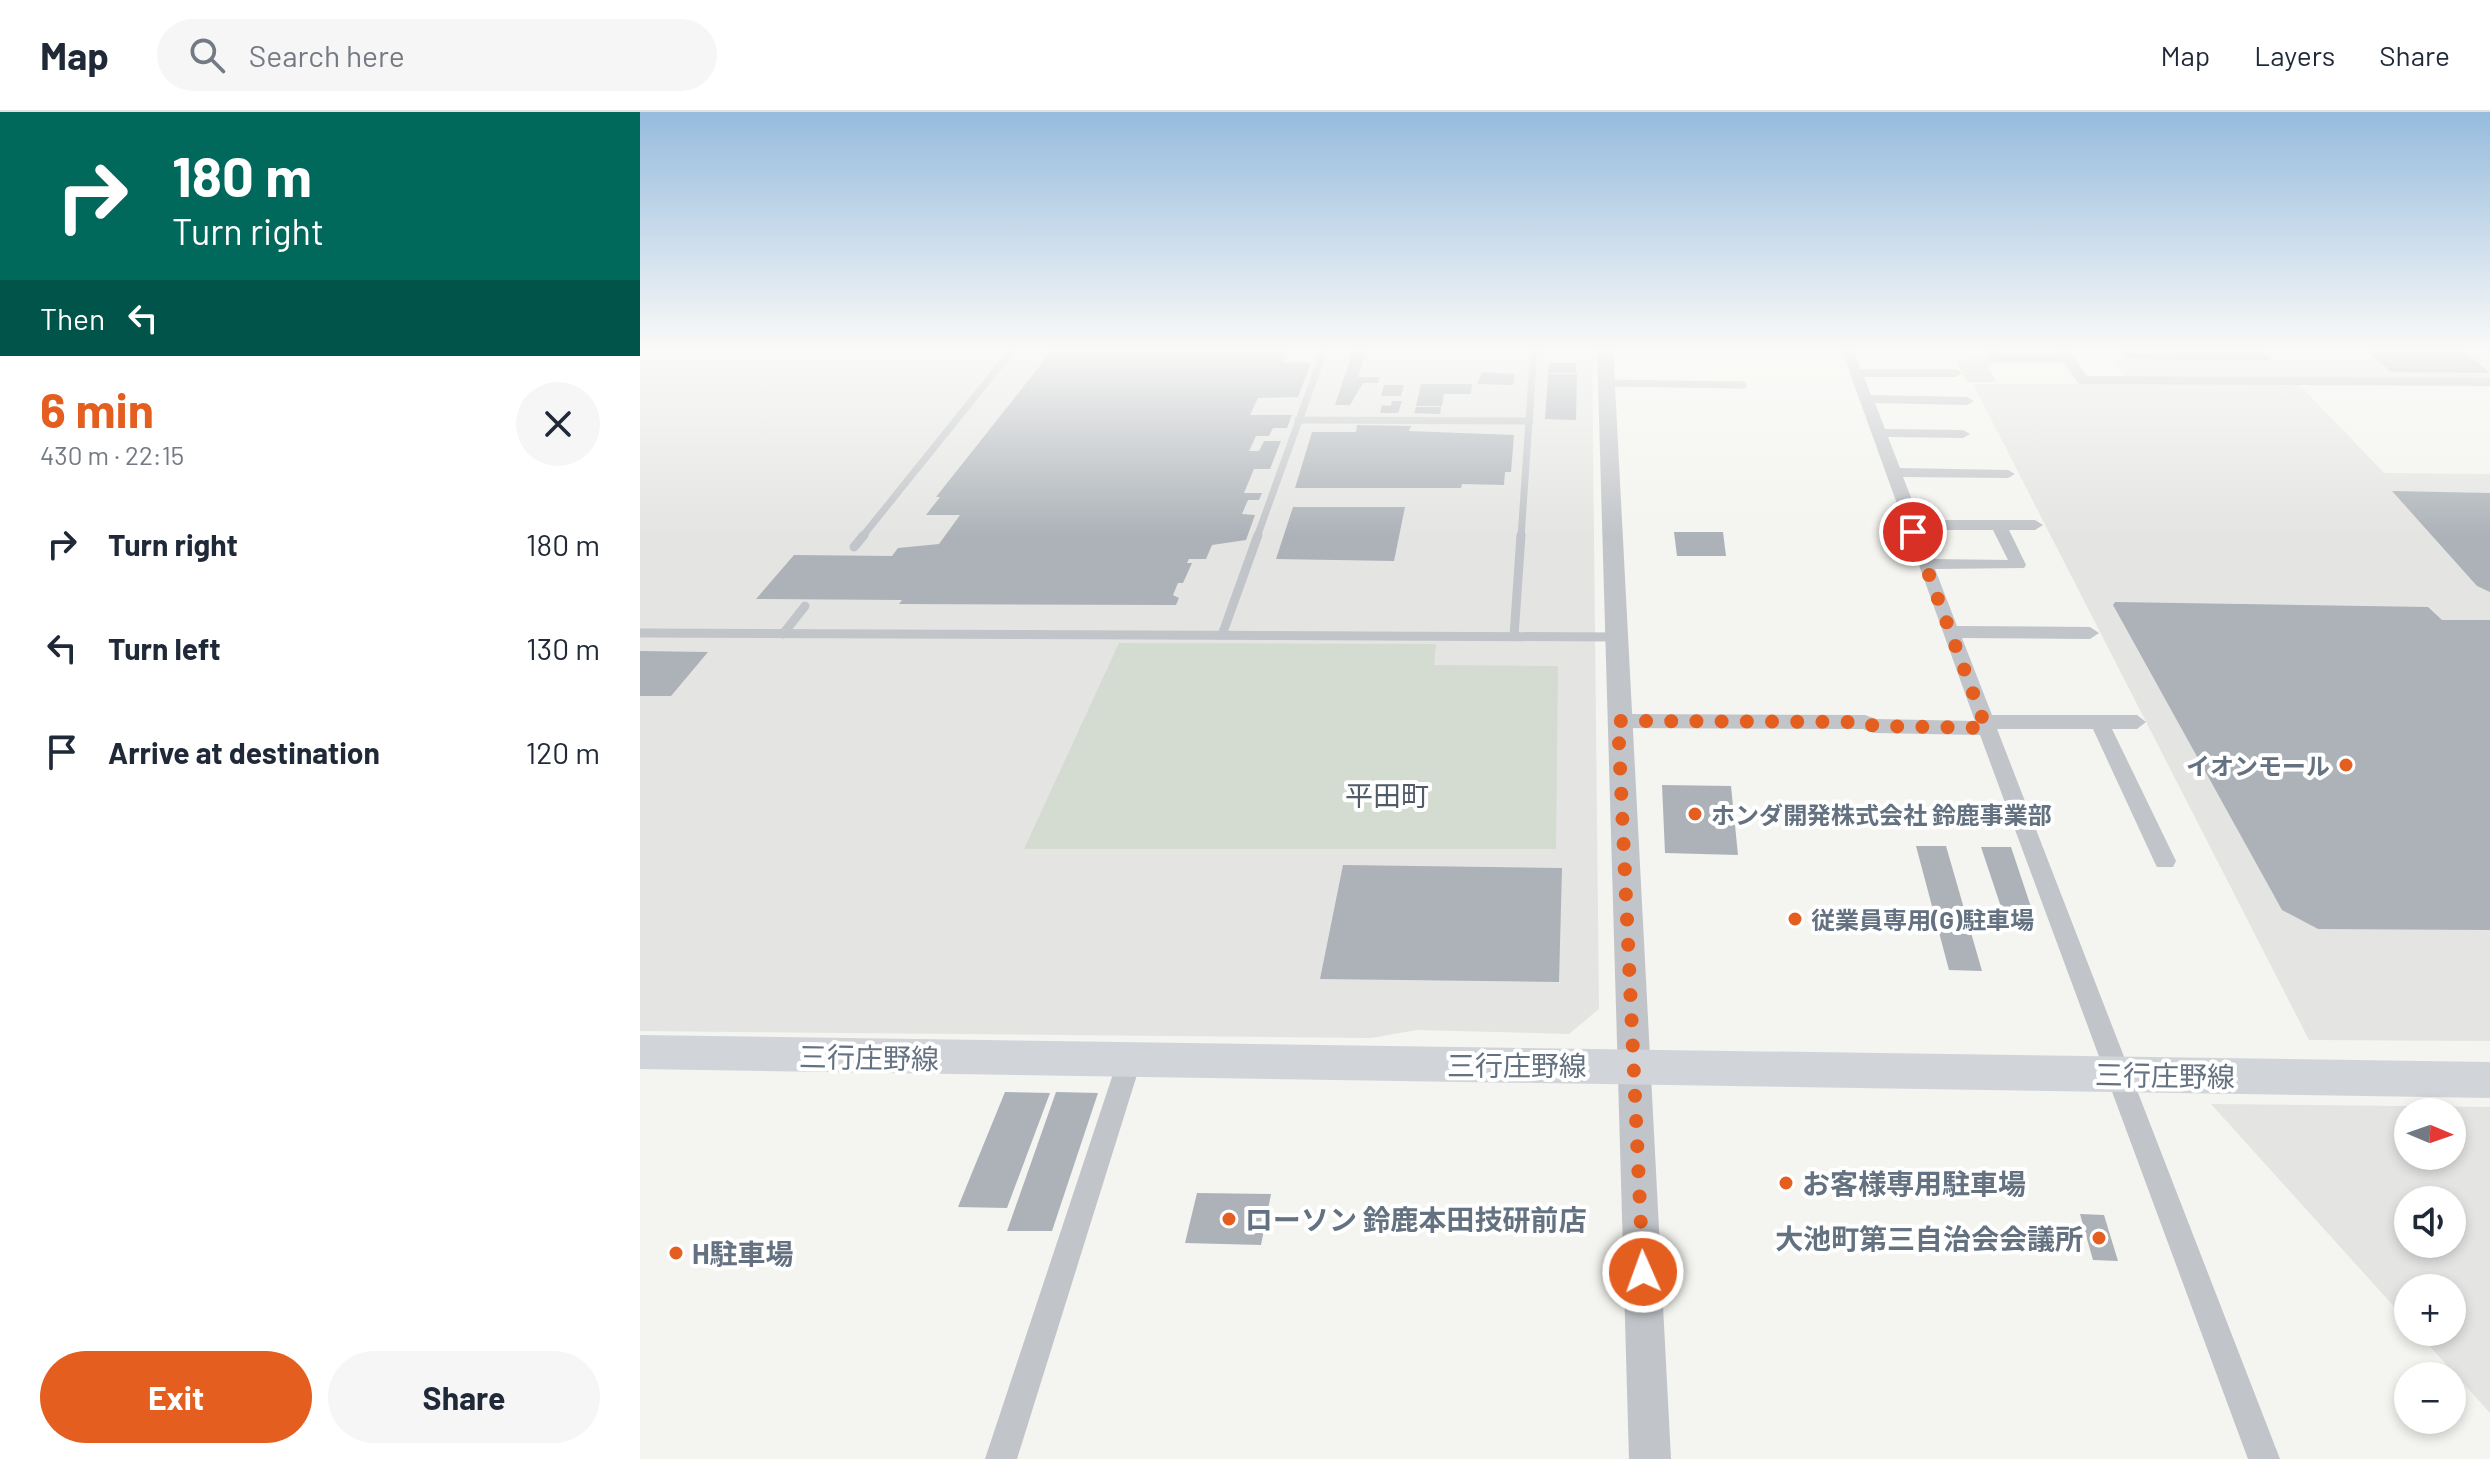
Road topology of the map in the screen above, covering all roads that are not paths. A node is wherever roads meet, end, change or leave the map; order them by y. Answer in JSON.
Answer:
{"nodes":[{"id":1,"x":963,"y":411,"type":"edge"},
{"id":2,"x":1301,"y":411,"type":"edge"},
{"id":3,"x":1531,"y":411,"type":"edge"},
{"id":4,"x":1607,"y":411,"type":"edge"},
{"id":5,"x":1871,"y":411,"type":"edge"},
{"id":6,"x":1298,"y":420,"type":"junction"},
{"id":7,"x":1530,"y":421,"type":"junction"},
{"id":8,"x":1879,"y":433,"type":"junction"},
{"id":9,"x":1963,"y":434,"type":"dead end"},
{"id":10,"x":1894,"y":472,"type":"junction"},
{"id":11,"x":2008,"y":474,"type":"dead end"},
{"id":12,"x":1914,"y":525,"type":"junction"},
{"id":13,"x":1999,"y":525,"type":"junction"},
{"id":14,"x":2035,"y":525,"type":"dead end"},
{"id":15,"x":854,"y":547,"type":"dead end"},
{"id":16,"x":1925,"y":564,"type":"junction"},
{"id":17,"x":805,"y":606,"type":"dead end"},
{"id":18,"x":1951,"y":632,"type":"junction"},
{"id":19,"x":640,"y":633,"type":"edge"},
{"id":20,"x":2090,"y":633,"type":"dead end"},
{"id":21,"x":783,"y":634,"type":"junction"},
{"id":22,"x":1222,"y":635,"type":"junction"},
{"id":23,"x":1514,"y":636,"type":"junction"},
{"id":24,"x":1616,"y":637,"type":"junction"},
{"id":25,"x":1618,"y":721,"type":"junction"},
{"id":26,"x":2099,"y":722,"type":"junction"},
{"id":27,"x":2137,"y":722,"type":"dead end"},
{"id":28,"x":1985,"y":725,"type":"junction"},
{"id":29,"x":2165,"y":861,"type":"dead end"},
{"id":30,"x":640,"y":1052,"type":"edge"},
{"id":31,"x":1129,"y":1062,"type":"junction"},
{"id":32,"x":1635,"y":1065,"type":"junction"},
{"id":33,"x":2120,"y":1074,"type":"junction"},
{"id":34,"x":2490,"y":1080,"type":"edge"},
{"id":35,"x":1001,"y":1459,"type":"edge"},
{"id":36,"x":1650,"y":1459,"type":"edge"},
{"id":37,"x":2264,"y":1459,"type":"edge"}],
"edges":[{"from":1,"to":15,"type":"lane"},
{"from":2,"to":6,"type":"lane"},
{"from":3,"to":7,"type":"lane"},
{"from":4,"to":24,"type":"street"},
{"from":5,"to":8,"type":"street"},
{"from":6,"to":7,"type":"lane"},
{"from":6,"to":22,"type":"lane"},
{"from":7,"to":23,"type":"lane"},
{"from":8,"to":9,"type":"street"},
{"from":8,"to":10,"type":"street"},
{"from":10,"to":11,"type":"street"},
{"from":10,"to":12,"type":"street"},
{"from":12,"to":13,"type":"street"},
{"from":12,"to":16,"type":"street"},
{"from":13,"to":14,"type":"street"},
{"from":13,"to":16,"type":"street"},
{"from":16,"to":18,"type":"street"},
{"from":17,"to":21,"type":"lane"},
{"from":18,"to":20,"type":"street"},
{"from":18,"to":28,"type":"street"},
{"from":19,"to":21,"type":"lane"},
{"from":21,"to":22,"type":"lane"},
{"from":22,"to":23,"type":"lane"},
{"from":23,"to":24,"type":"lane"},
{"from":24,"to":25,"type":"street"},
{"from":25,"to":28,"type":"street"},
{"from":25,"to":32,"type":"street"},
{"from":26,"to":27,"type":"street"},
{"from":26,"to":28,"type":"street"},
{"from":26,"to":29,"type":"street"},
{"from":28,"to":33,"type":"street"},
{"from":30,"to":31,"type":"main road","name":"三行庄野線"},
{"from":31,"to":32,"type":"main road","name":"三行庄野線"},
{"from":31,"to":35,"type":"street"},
{"from":32,"to":33,"type":"main road","name":"三行庄野線"},
{"from":32,"to":36,"type":"street"},
{"from":33,"to":34,"type":"main road","name":"三行庄野線"},
{"from":33,"to":37,"type":"street"}]}
